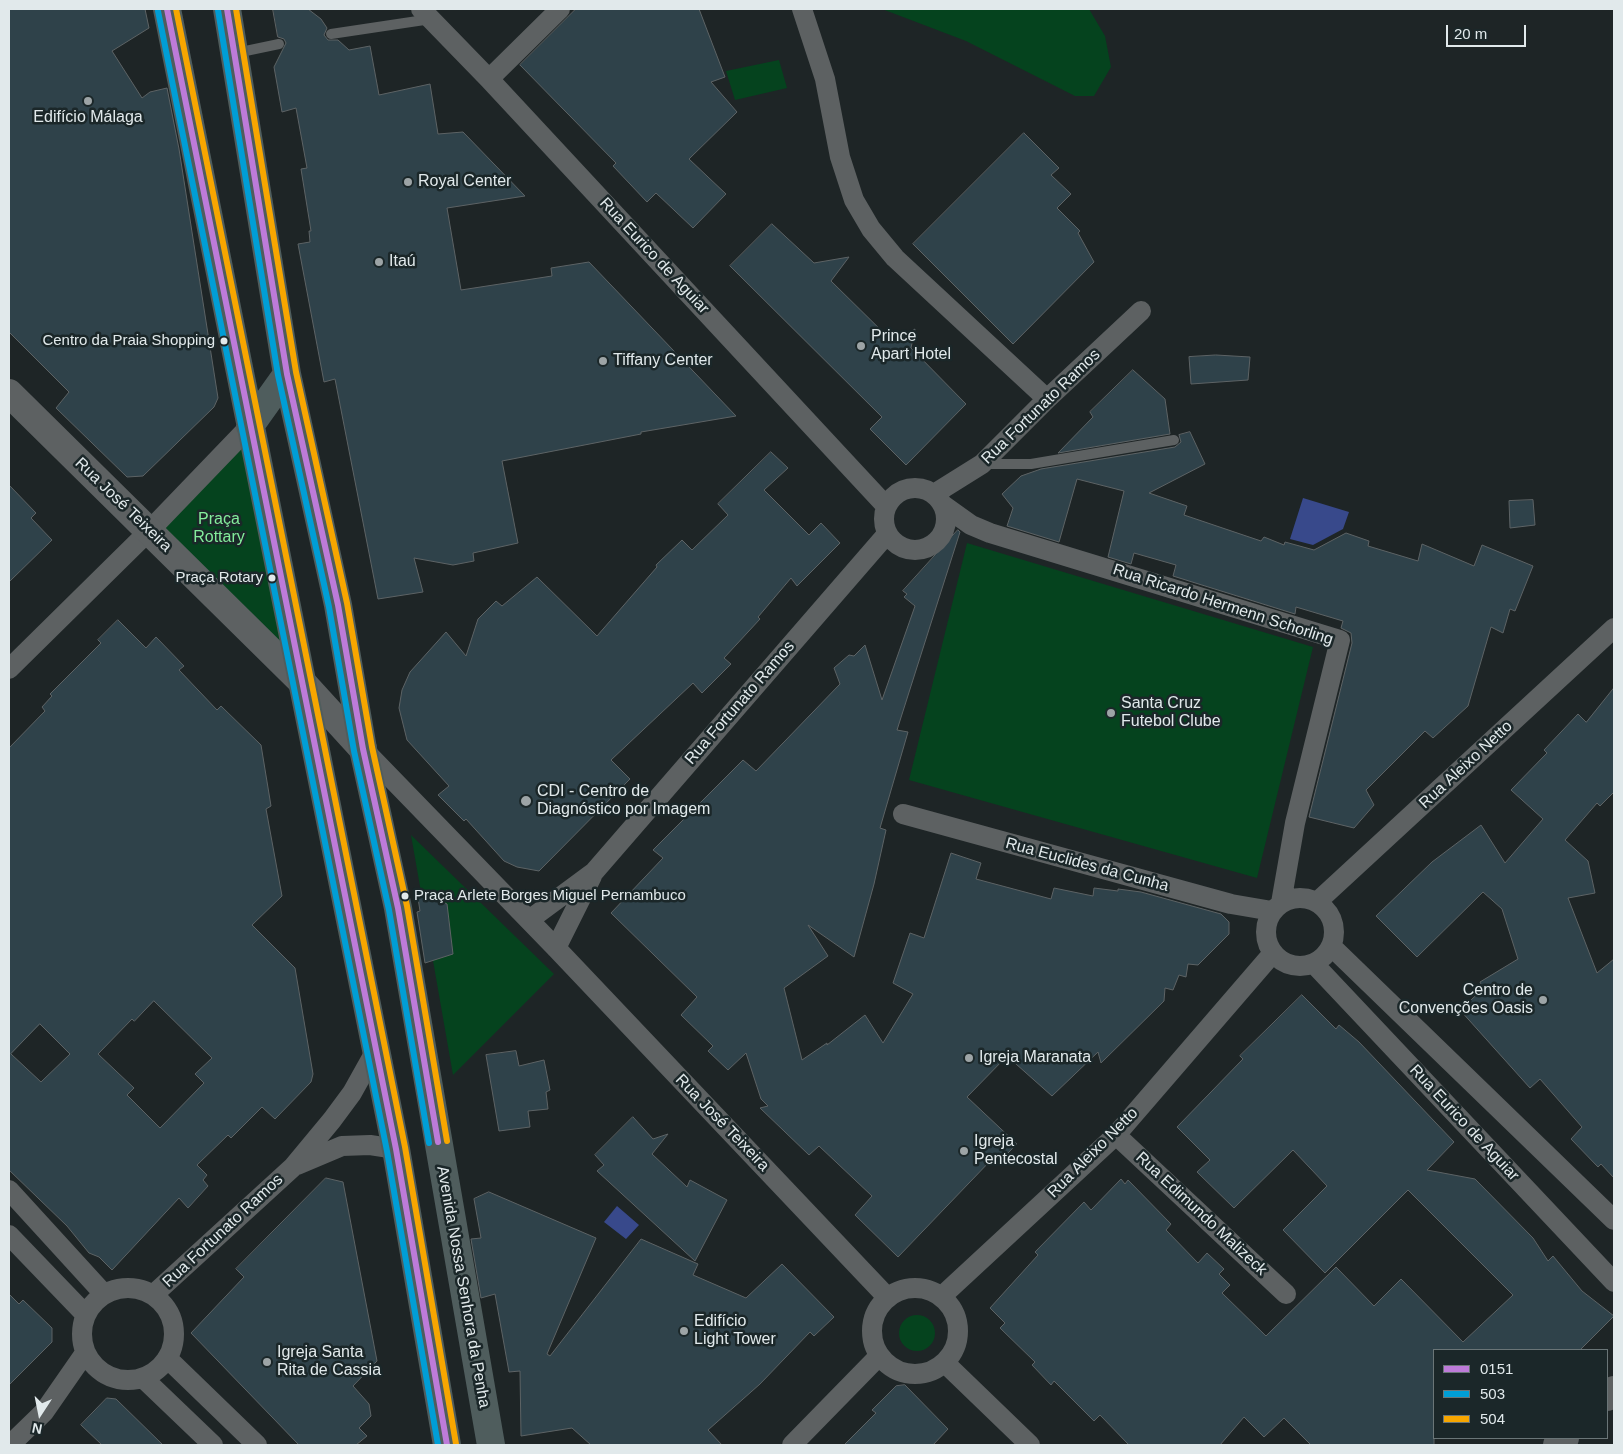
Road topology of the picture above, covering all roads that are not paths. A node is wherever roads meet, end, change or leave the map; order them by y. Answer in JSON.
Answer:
{"nodes":[{"id":1,"x":167,"y":9,"type":"edge"},
{"id":2,"x":227,"y":9,"type":"edge"},
{"id":3,"x":560,"y":9,"type":"edge"},
{"id":4,"x":802,"y":9,"type":"edge"},
{"id":5,"x":426,"y":14,"type":"edge"},
{"id":6,"x":331,"y":34,"type":"dead end"},
{"id":7,"x":279,"y":44,"type":"dead end"},
{"id":8,"x":236,"y":53,"type":"junction"},
{"id":9,"x":489,"y":79,"type":"junction"},
{"id":10,"x":1141,"y":311,"type":"dead end"},
{"id":11,"x":287,"y":374,"type":"junction"},
{"id":12,"x":9,"y":393,"type":"edge"},
{"id":13,"x":1047,"y":399,"type":"junction"},
{"id":14,"x":250,"y":426,"type":"junction"},
{"id":15,"x":1174,"y":440,"type":"dead end"},
{"id":16,"x":982,"y":464,"type":"junction"},
{"id":17,"x":938,"y":500,"type":"junction"},
{"id":18,"x":886,"y":506,"type":"junction"},
{"id":19,"x":150,"y":530,"type":"junction"},
{"id":20,"x":887,"y":534,"type":"junction"},
{"id":21,"x":1614,"y":628,"type":"edge"},
{"id":22,"x":9,"y":669,"type":"edge"},
{"id":23,"x":301,"y":681,"type":"junction"},
{"id":24,"x":363,"y":749,"type":"junction"},
{"id":25,"x":903,"y":814,"type":"dead end"},
{"id":26,"x":594,"y":872,"type":"junction"},
{"id":27,"x":1317,"y":902,"type":"junction"},
{"id":28,"x":1277,"y":907,"type":"junction"},
{"id":29,"x":529,"y":920,"type":"junction"},
{"id":30,"x":1332,"y":946,"type":"junction"},
{"id":31,"x":556,"y":948,"type":"junction"},
{"id":32,"x":1273,"y":953,"type":"junction"},
{"id":33,"x":1314,"y":964,"type":"junction"},
{"id":34,"x":376,"y":1050,"type":"junction"},
{"id":35,"x":1116,"y":1135,"type":"junction"},
{"id":36,"x":396,"y":1150,"type":"junction"},
{"id":37,"x":293,"y":1166,"type":"junction"},
{"id":38,"x":9,"y":1190,"type":"edge"},
{"id":39,"x":1614,"y":1220,"type":"edge"},
{"id":40,"x":9,"y":1234,"type":"edge"},
{"id":41,"x":1614,"y":1282,"type":"edge"},
{"id":42,"x":104,"y":1294,"type":"junction"},
{"id":43,"x":1286,"y":1294,"type":"dead end"},
{"id":44,"x":153,"y":1295,"type":"junction"},
{"id":45,"x":940,"y":1297,"type":"junction"},
{"id":46,"x":888,"y":1298,"type":"junction"},
{"id":47,"x":85,"y":1314,"type":"junction"},
{"id":48,"x":85,"y":1353,"type":"junction"},
{"id":49,"x":879,"y":1356,"type":"junction"},
{"id":50,"x":168,"y":1358,"type":"junction"},
{"id":51,"x":945,"y":1363,"type":"junction"},
{"id":52,"x":143,"y":1378,"type":"junction"},
{"id":53,"x":10,"y":1445,"type":"edge"},
{"id":54,"x":213,"y":1445,"type":"edge"},
{"id":55,"x":257,"y":1445,"type":"edge"},
{"id":56,"x":447,"y":1445,"type":"edge"},
{"id":57,"x":491,"y":1445,"type":"edge"},
{"id":58,"x":792,"y":1445,"type":"edge"},
{"id":59,"x":1030,"y":1445,"type":"edge"}],
"edges":[{"from":1,"to":14,"type":"main road"},
{"from":2,"to":8,"type":"main road","name":"Avenida Nossa Senhora da Penha"},
{"from":3,"to":9,"type":"street"},
{"from":4,"to":13,"type":"street"},
{"from":5,"to":6,"type":"lane"},
{"from":5,"to":9,"type":"street","name":"Rua Eurico de Aguiar"},
{"from":7,"to":8,"type":"lane"},
{"from":8,"to":11,"type":"main road","name":"Avenida Nossa Senhora da Penha"},
{"from":9,"to":18,"type":"street","name":"Rua Eurico de Aguiar"},
{"from":10,"to":13,"type":"street","name":"Rua Fortunato Ramos"},
{"from":11,"to":14,"type":"main road"},
{"from":11,"to":24,"type":"main road","name":"Avenida Nossa Senhora da Penha"},
{"from":12,"to":19,"type":"street","name":"Rua José Teixeira"},
{"from":13,"to":16,"type":"street","name":"Rua Fortunato Ramos"},
{"from":14,"to":19,"type":"street"},
{"from":14,"to":23,"type":"main road"},
{"from":15,"to":16,"type":"lane"},
{"from":16,"to":17,"type":"street","name":"Rua Fortunato Ramos"},
{"from":17,"to":18,"type":"street"},
{"from":17,"to":20,"type":"street"},
{"from":17,"to":28,"type":"street","name":"Rua Ricardo Hermenn Schorling"},
{"from":18,"to":20,"type":"street"},
{"from":19,"to":22,"type":"street"},
{"from":19,"to":23,"type":"street","name":"Rua José Teixeira"},
{"from":20,"to":26,"type":"street","name":"Rua Fortunato Ramos"},
{"from":21,"to":27,"type":"street","name":"Rua Aleixo Netto"},
{"from":23,"to":24,"type":"street","name":"Rua José Teixeira"},
{"from":23,"to":34,"type":"main road"},
{"from":24,"to":29,"type":"street","name":"Rua José Teixeira"},
{"from":24,"to":57,"type":"main road","name":"Avenida Nossa Senhora da Penha"},
{"from":25,"to":28,"type":"street","name":"Rua Euclides da Cunha"},
{"from":26,"to":29,"type":"street","name":"Rua Fortunato Ramos"},
{"from":26,"to":31,"type":"street","name":"Rua Fortunato Ramos"},
{"from":27,"to":28,"type":"street"},
{"from":27,"to":30,"type":"street"},
{"from":28,"to":32,"type":"street"},
{"from":29,"to":31,"type":"street"},
{"from":30,"to":33,"type":"street"},
{"from":30,"to":39,"type":"street","name":"Rua Eurico de Aguiar"},
{"from":31,"to":46,"type":"street","name":"Rua José Teixeira"},
{"from":32,"to":33,"type":"street"},
{"from":32,"to":35,"type":"street","name":"Rua Aleixo Netto"},
{"from":33,"to":41,"type":"street","name":"Rua Eurico de Aguiar"},
{"from":34,"to":36,"type":"main road"},
{"from":34,"to":37,"type":"street","name":"Rua Fortunato Ramos"},
{"from":35,"to":43,"type":"street","name":"Rua Edimundo Malizeck"},
{"from":35,"to":45,"type":"street","name":"Rua Aleixo Netto"},
{"from":36,"to":37,"type":"street","name":"Rua Fortunato Ramos"},
{"from":36,"to":56,"type":"main road"},
{"from":37,"to":44,"type":"street","name":"Rua Fortunato Ramos"},
{"from":38,"to":42,"type":"street"},
{"from":40,"to":47,"type":"street"},
{"from":42,"to":44,"type":"street"},
{"from":42,"to":47,"type":"street"},
{"from":44,"to":50,"type":"street"},
{"from":45,"to":46,"type":"street"},
{"from":45,"to":51,"type":"street"},
{"from":46,"to":49,"type":"street"},
{"from":47,"to":48,"type":"street"},
{"from":48,"to":52,"type":"street"},
{"from":48,"to":53,"type":"street"},
{"from":49,"to":51,"type":"street"},
{"from":49,"to":58,"type":"street"},
{"from":50,"to":52,"type":"street"},
{"from":50,"to":55,"type":"street"},
{"from":51,"to":59,"type":"street"},
{"from":52,"to":54,"type":"street"}]}
